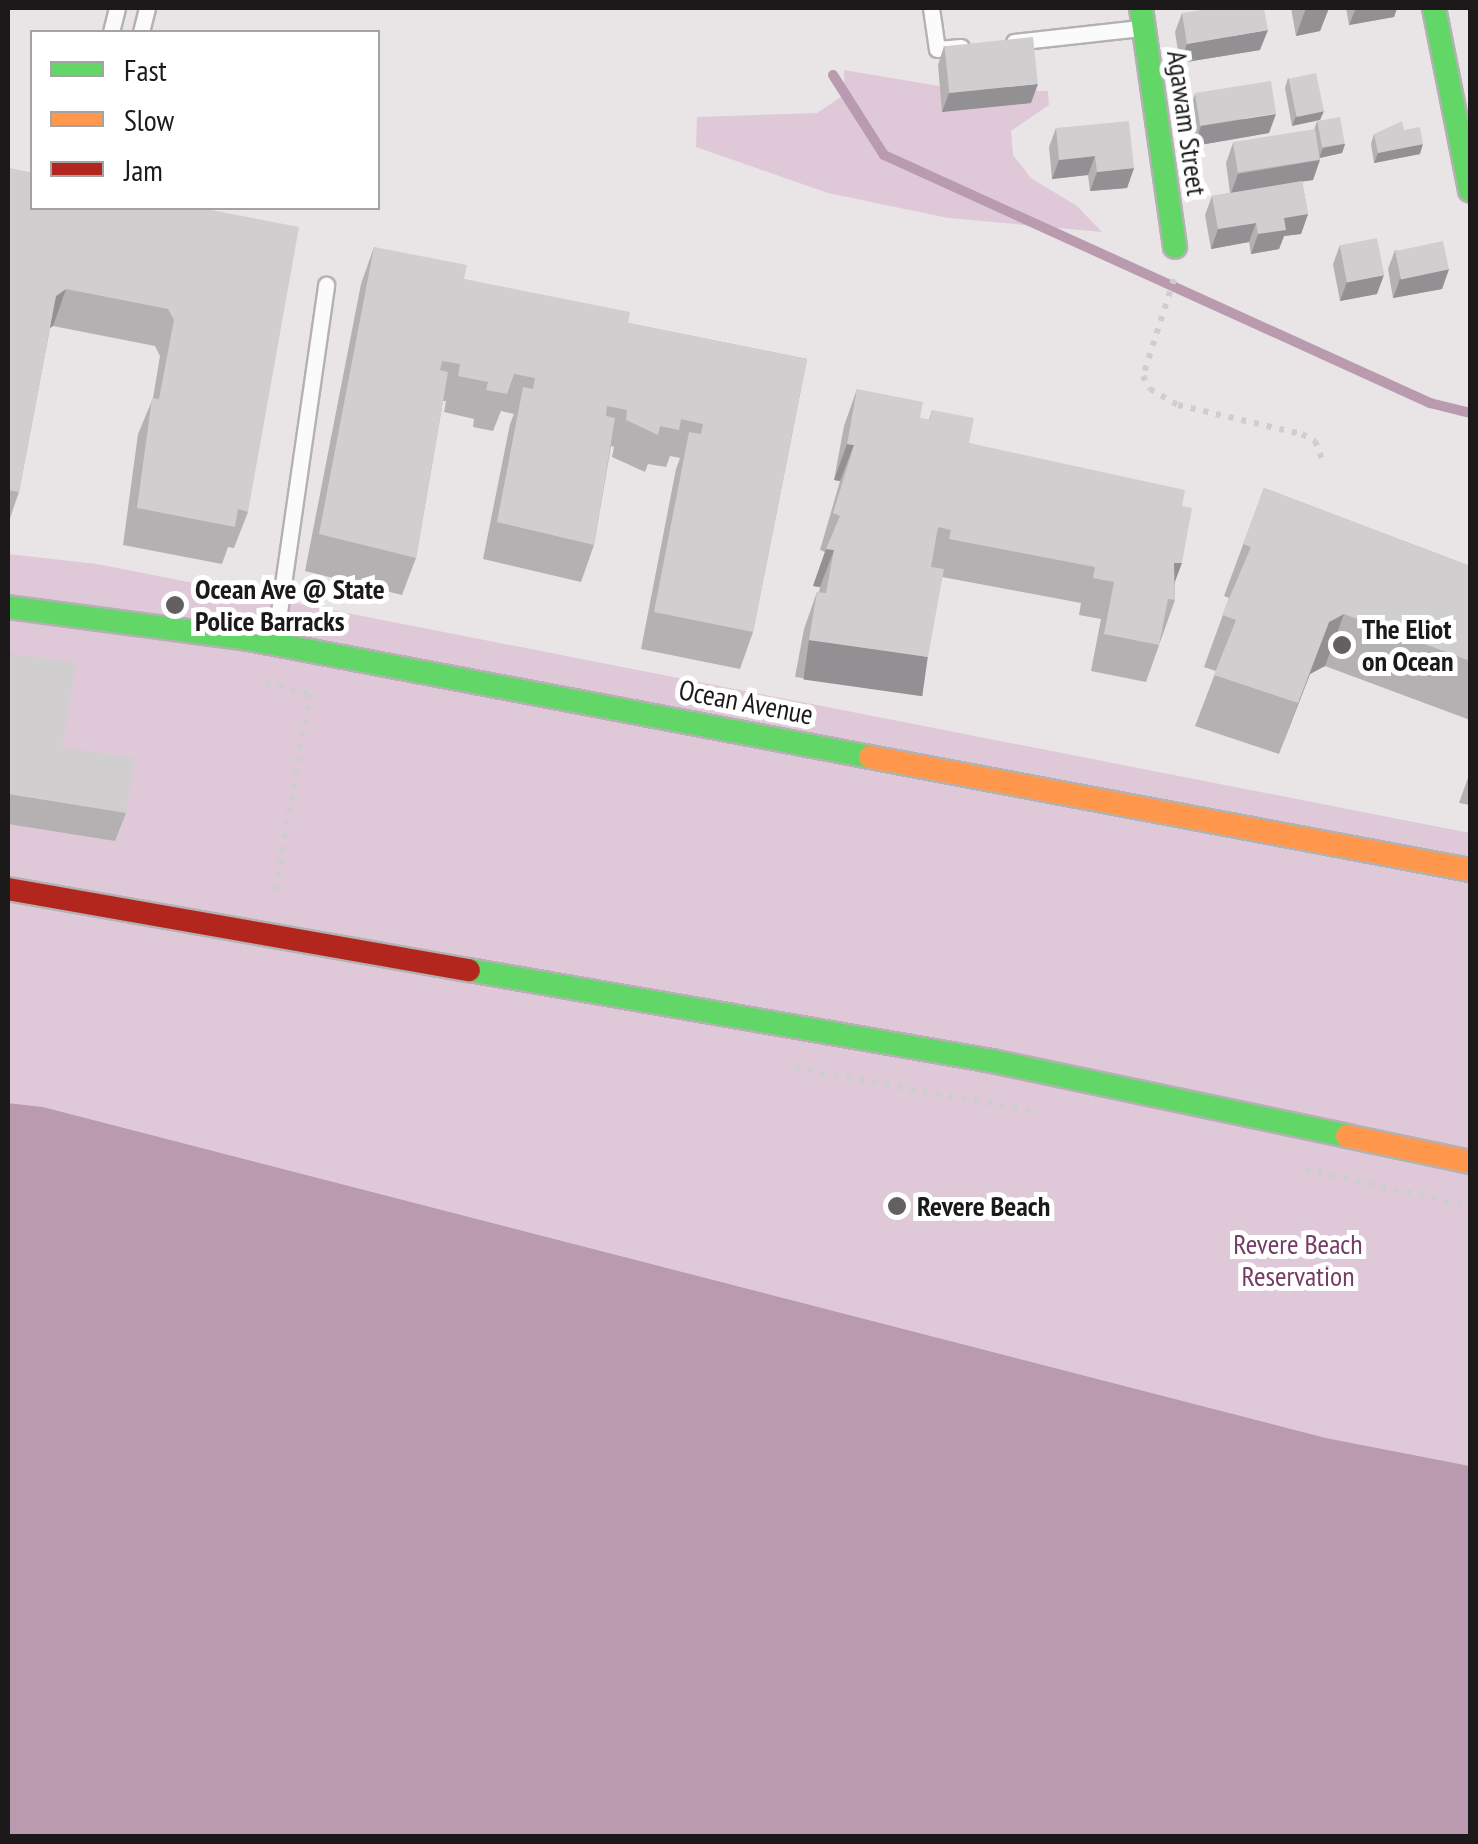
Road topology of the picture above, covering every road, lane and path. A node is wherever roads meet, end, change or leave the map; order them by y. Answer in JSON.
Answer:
{"nodes":[{"id":1,"x":931,"y":8,"type":"edge"},
{"id":2,"x":1434,"y":8,"type":"edge"},
{"id":3,"x":1142,"y":18,"type":"edge"},
{"id":4,"x":989,"y":44,"type":"edge"},
{"id":5,"x":972,"y":46,"type":"edge"},
{"id":6,"x":1470,"y":190,"type":"edge"},
{"id":7,"x":1175,"y":247,"type":"dead end"},
{"id":8,"x":326,"y":285,"type":"dead end"},
{"id":9,"x":1167,"y":299,"type":"dead end"},
{"id":10,"x":1324,"y":465,"type":"dead end"},
{"id":11,"x":8,"y":607,"type":"edge"},
{"id":12,"x":274,"y":644,"type":"junction"},
{"id":13,"x":258,"y":682,"type":"dead end"},
{"id":14,"x":1470,"y":870,"type":"edge"},
{"id":15,"x":8,"y":889,"type":"edge"},
{"id":16,"x":274,"y":894,"type":"dead end"},
{"id":17,"x":788,"y":1067,"type":"dead end"},
{"id":18,"x":1057,"y":1116,"type":"dead end"},
{"id":19,"x":1470,"y":1162,"type":"edge"},
{"id":20,"x":1298,"y":1167,"type":"dead end"},
{"id":21,"x":1470,"y":1206,"type":"edge"}],
"edges":[{"from":1,"to":5,"type":"lane"},
{"from":2,"to":6,"type":"main road"},
{"from":3,"to":4,"type":"lane"},
{"from":3,"to":7,"type":"main road","name":"Agawam Street"},
{"from":8,"to":12,"type":"lane"},
{"from":9,"to":10,"type":"path"},
{"from":11,"to":12,"type":"main road","name":"Ocean Avenue"},
{"from":12,"to":14,"type":"main road","name":"Ocean Avenue"},
{"from":13,"to":16,"type":"path"},
{"from":15,"to":19,"type":"main road"},
{"from":17,"to":18,"type":"path"},
{"from":20,"to":21,"type":"path"}]}
